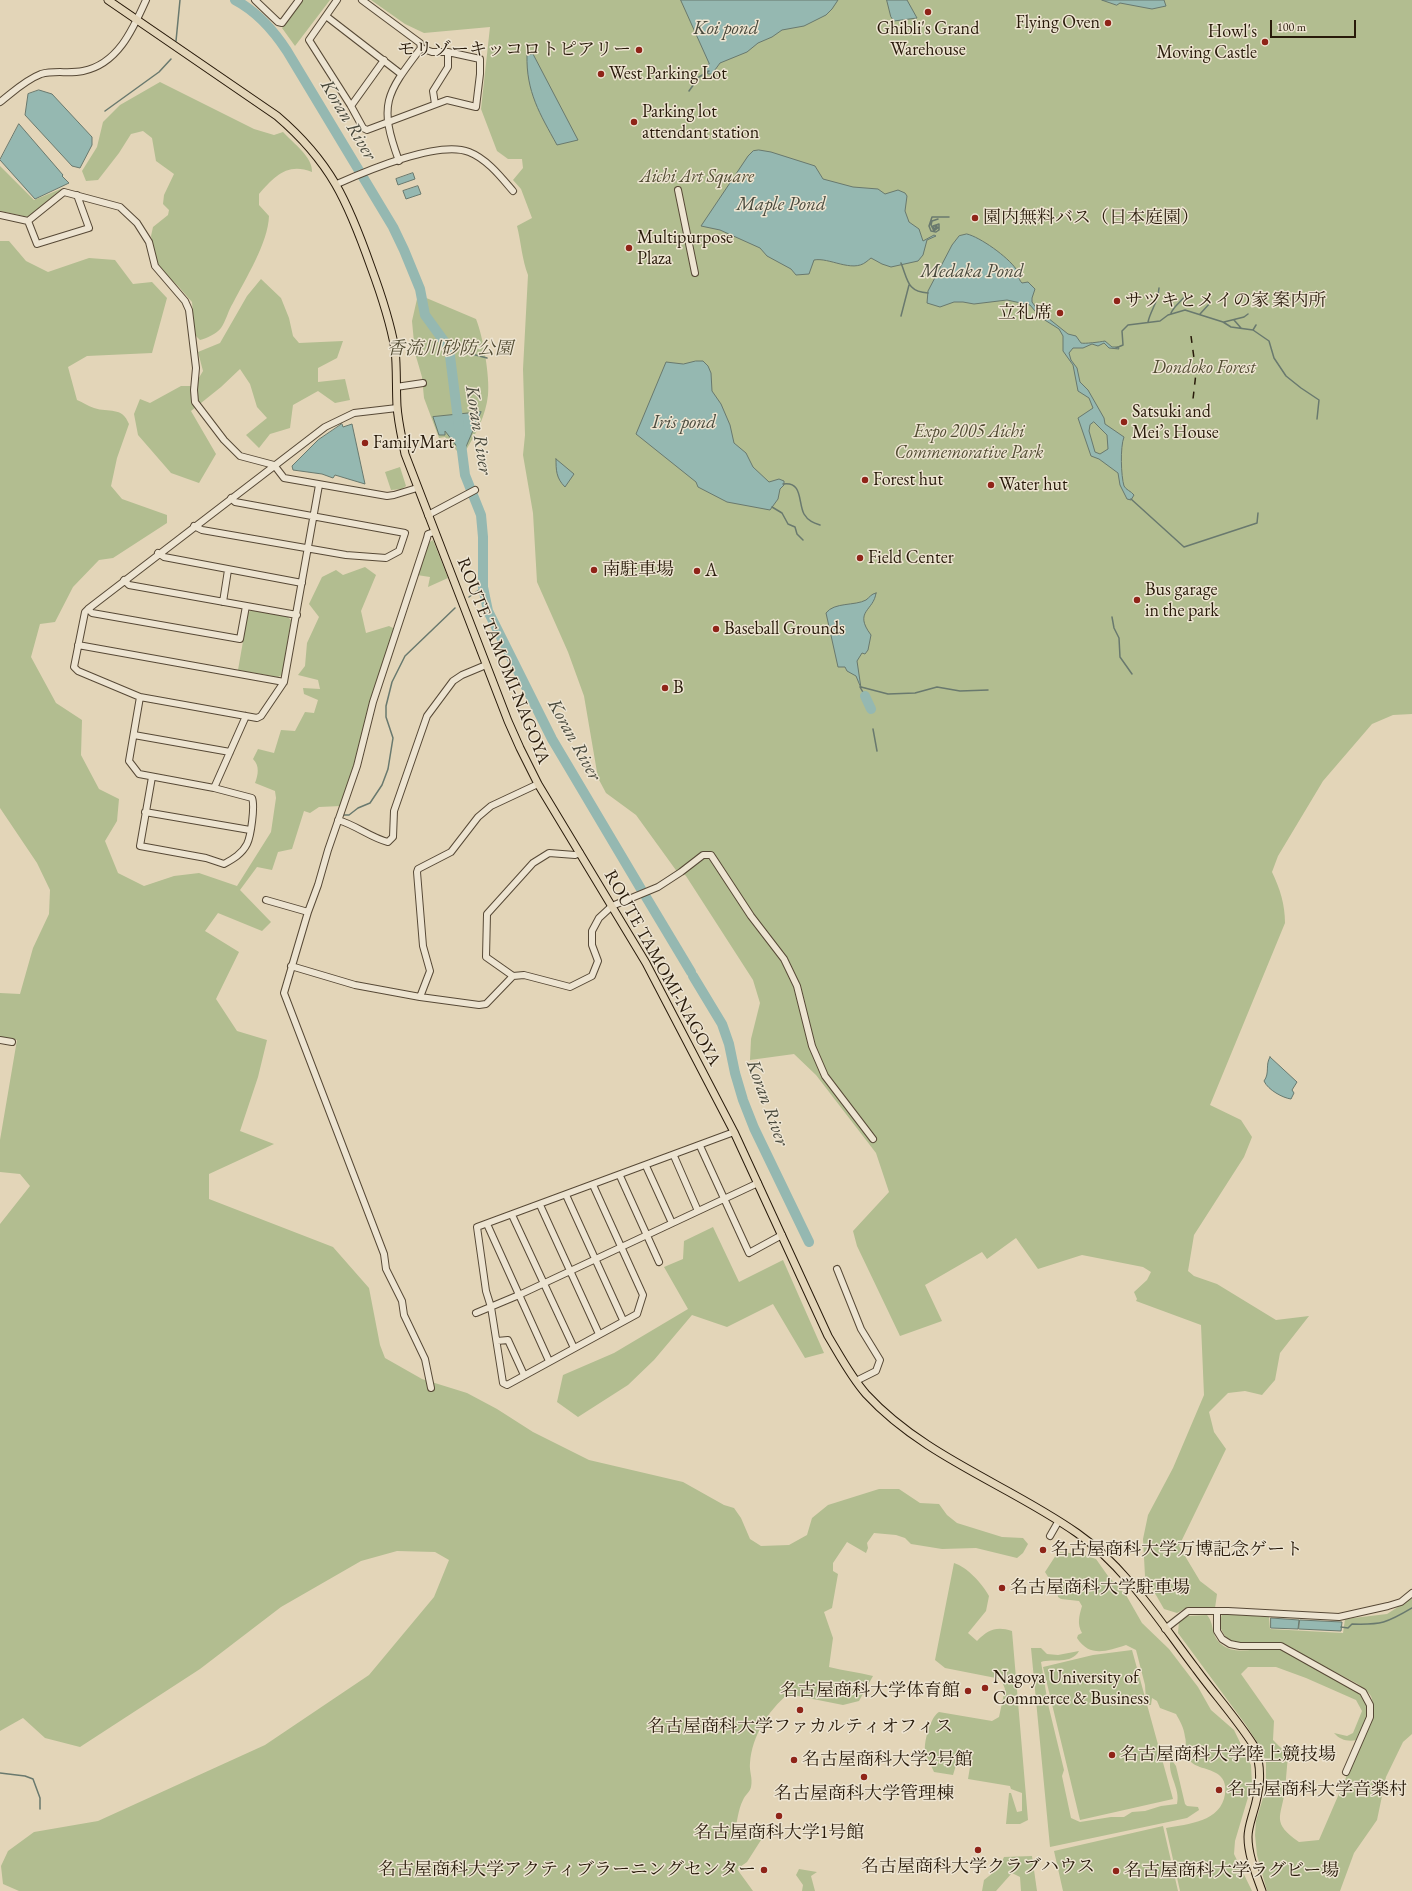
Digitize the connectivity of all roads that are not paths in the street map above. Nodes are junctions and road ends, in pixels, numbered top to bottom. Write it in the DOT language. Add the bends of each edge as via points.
graph roads {
  1 [pos="108,0"];
  2 [pos="146,0"];
  3 [pos="255,0"];
  4 [pos="299,0"];
  5 [pos="337,0"];
  6 [pos="362,0"];
  7 [pos="326,16"];
  8 [pos="137,20"];
  9 [pos="421,48"];
  10 [pos="448,52"];
  11 [pos="384,60"];
  12 [pos="401,74"];
  13 [pos="0,102"];
  14 [pos="435,104"];
  15 [pos="351,106"];
  16 [pos="387,122"];
  17 [pos="399,161"];
  18 [pos="337,184"];
  19 [pos="513,190"];
  20 [pos="678,190"];
  21 [pos="77,196"];
  22 [pos="0,215"];
  23 [pos="28,221"];
  24 [pos="695,274"];
  25 [pos="423,383"];
  26 [pos="396,387"];
  27 [pos="397,408"];
  28 [pos="274,465"];
  29 [pos="319,485"];
  30 [pos="417,488"];
  31 [pos="475,490"];
  32 [pos="231,498"];
  33 [pos="428,515"];
  34 [pos="314,516"];
  35 [pos="194,526"];
  36 [pos="434,532"];
  37 [pos="309,549"];
  38 [pos="158,553"];
  39 [pos="228,570"];
  40 [pos="124,580"];
  41 [pos="302,583"];
  42 [pos="222,602"];
  43 [pos="246,606"];
  44 [pos="88,609"];
  45 [pos="297,615"];
  46 [pos="78,645"];
  47 [pos="486,665"];
  48 [pos="284,682"];
  49 [pos="140,697"];
  50 [pos="246,716"];
  51 [pos="134,735"];
  52 [pos="230,752"];
  53 [pos="152,777"];
  54 [pos="538,784"];
  55 [pos="214,788"];
  56 [pos="145,812"];
  57 [pos="338,820"];
  58 [pos="250,830"];
  59 [pos="580,853"];
  60 [pos="266,900"];
  61 [pos="612,906"];
  62 [pos="308,912"];
  63 [pos="291,966"];
  64 [pos="512,976"];
  65 [pos="420,997"];
  66 [pos="0,1040"];
  67 [pos="12,1042"];
  68 [pos="734,1132"];
  69 [pos="873,1139"];
  70 [pos="700,1146"];
  71 [pos="674,1156"];
  72 [pos="646,1166"];
  73 [pos="620,1176"];
  74 [pos="758,1183"];
  75 [pos="593,1185"];
  76 [pos="566,1195"];
  77 [pos="724,1200"];
  78 [pos="540,1205"];
  79 [pos="698,1211"];
  80 [pos="512,1215"];
  81 [pos="487,1224"];
  82 [pos="672,1224"];
  83 [pos="647,1235"];
  84 [pos="782,1236"];
  85 [pos="621,1247"];
  86 [pos="595,1259"];
  87 [pos="659,1262"];
  88 [pos="837,1268"];
  89 [pos="570,1270"];
  90 [pos="544,1282"];
  91 [pos="519,1295"];
  92 [pos="491,1307"];
  93 [pos="476,1313"];
  94 [pos="623,1320"];
  95 [pos="599,1334"];
  96 [pos="497,1341"];
  97 [pos="574,1348"];
  98 [pos="549,1361"];
  99 [pos="524,1375"];
  100 [pos="856,1381"];
  101 [pos="431,1388"];
  102 [pos="1058,1522"];
  103 [pos="1050,1536"];
  104 [pos="1412,1594"];
  105 [pos="1217,1612"];
  106 [pos="1165,1628"];
  107 [pos="1346,1772"];
  108 [pos="1262,1891"];
  1 -- 8 [label="main road, ROUTE TAMOMI-NAGOYA"];
  2 -- 8 [label="street"];
  3 -- 4 [label="street" via="282,23"];
  5 -- 7 [label="street"];
  6 -- 9 [label="street" via="420,43"];
  7 -- 11 [label="street"];
  7 -- 15 [label="street" via="309,40"];
  8 -- 13 [label="street" via="119,49 104,64 82,71 41,74"];
  8 -- 18 [label="main road, ROUTE TAMOMI-NAGOYA" via="277,116 313,151"];
  9 -- 10 [label="street" via="432,52"];
  9 -- 12 [label="street"];
  10 -- 14 [label="street" via="448,67 433,91"];
  10 -- 14 [label="street" via="480,59 476,107 452,100"];
  11 -- 12 [label="street"];
  11 -- 15 [label="street"];
  12 -- 16 [label="street" via="391,89"];
  14 -- 16 [label="street"];
  15 -- 16 [label="street" via="363,128 367,130"];
  16 -- 17 [label="street"];
  17 -- 18 [label="street"];
  17 -- 19 [label="street" via="448,148 470,152 489,166"];
  18 -- 26 [label="main road, ROUTE TAMOMI-NAGOYA" via="353,218 382,296 395,349"];
  20 -- 24 [label="street"];
  21 -- 23 [label="street" via="64,192"];
  21 -- 23 [label="street" via="89,228 37,244"];
  21 -- 28 [label="street" via="120,207 137,222 149,242 155,266 185,301 189,310 196,368 195,402 224,440 240,456"];
  22 -- 23 [label="street"];
  25 -- 26 [label="street"];
  26 -- 27 [label="main road, ROUTE TAMOMI-NAGOYA"];
  27 -- 28 [label="street" via="367,411 344,417 325,427"];
  27 -- 30 [label="main road, ROUTE TAMOMI-NAGOYA" via="405,454"];
  28 -- 29 [label="street" via="284,478"];
  28 -- 32 [label="street"];
  29 -- 30 [label="street" via="387,496"];
  29 -- 34 [label="street"];
  30 -- 33 [label="main road, ROUTE TAMOMI-NAGOYA"];
  31 -- 33 [label="street"];
  32 -- 34 [label="street" via="235,502"];
  32 -- 35 [label="street"];
  33 -- 36 [label="main road, ROUTE TAMOMI-NAGOYA"];
  34 -- 37 [label="street"];
  34 -- 37 [label="street" via="405,533 399,551 386,558 346,556"];
  35 -- 37 [label="street" via="202,530"];
  35 -- 38 [label="street"];
  36 -- 47 [label="main road, ROUTE TAMOMI-NAGOYA"];
  36 -- 57 [label="street" via="428,534 373,702 357,766"];
  37 -- 41 [label="street"];
  38 -- 39 [label="street" via="164,557"];
  38 -- 40 [label="street"];
  39 -- 41 [label="street"];
  39 -- 42 [label="street"];
  40 -- 42 [label="street" via="128,585"];
  40 -- 44 [label="street"];
  41 -- 45 [label="street"];
  42 -- 43 [label="street"];
  43 -- 44 [label="street" via="240,640 92,612"];
  43 -- 45 [label="street"];
  44 -- 46 [label="street" via="85,612"];
  45 -- 48 [label="street"];
  46 -- 48 [label="street"];
  46 -- 49 [label="street" via="74,667 78,671"];
  47 -- 54 [label="main road, ROUTE TAMOMI-NAGOYA" via="508,721"];
  47 -- 57 [label="street" via="462,674 453,681 427,716 394,811 394,837 388,842"];
  48 -- 50 [label="street" via="261,716"];
  49 -- 50 [label="street"];
  49 -- 51 [label="street"];
  50 -- 52 [label="street"];
  51 -- 52 [label="street"];
  51 -- 53 [label="street" via="129,761 139,774"];
  52 -- 55 [label="street"];
  53 -- 55 [label="street"];
  53 -- 56 [label="street"];
  54 -- 59 [label="main road, ROUTE TAMOMI-NAGOYA"];
  54 -- 65 [label="street" via="491,806 478,817 451,852 418,869 422,932 430,971"];
  55 -- 58 [label="street" via="252,798 254,805"];
  56 -- 58 [label="street"];
  56 -- 58 [label="street" via="140,846 206,858 224,864 236,858 248,843"];
  57 -- 62 [label="street"];
  59 -- 61 [label="main road, ROUTE TAMOMI-NAGOYA"];
  59 -- 64 [label="street" via="549,853 533,863 487,914 486,957"];
  60 -- 62 [label="street"];
  61 -- 64 [label="street" via="599,918 592,931 592,945 598,961 592,976 570,987 524,975"];
  61 -- 68 [label="main road, ROUTE TAMOMI-NAGOYA" via="646,963"];
  61 -- 69 [label="street" via="658,887 702,855 711,855 751,916 784,959 797,986 812,1046 822,1071"];
  62 -- 63 [label="street"];
  63 -- 65 [label="street" via="355,985"];
  63 -- 101 [label="street" via="284,993 384,1254 386,1269 398,1290 404,1315 425,1359"];
  64 -- 65 [label="street" via="486,1004"];
  66 -- 67 [label="street"];
  68 -- 70 [label="street"];
  68 -- 74 [label="main road, ROUTE TAMOMI-NAGOYA"];
  70 -- 71 [label="street"];
  70 -- 77 [label="street"];
  71 -- 72 [label="street"];
  71 -- 79 [label="street"];
  72 -- 73 [label="street"];
  72 -- 82 [label="street"];
  73 -- 75 [label="street"];
  73 -- 83 [label="street"];
  74 -- 77 [label="street"];
  74 -- 84 [label="main road, ROUTE TAMOMI-NAGOYA"];
  75 -- 76 [label="street"];
  75 -- 85 [label="street"];
  76 -- 78 [label="street"];
  76 -- 86 [label="street"];
  77 -- 79 [label="street"];
  77 -- 84 [label="street" via="749,1253"];
  78 -- 80 [label="street"];
  78 -- 89 [label="street"];
  79 -- 82 [label="street"];
  80 -- 81 [label="street"];
  80 -- 90 [label="street"];
  81 -- 91 [label="street"];
  81 -- 92 [label="street" via="477,1228 486,1291"];
  82 -- 83 [label="street"];
  83 -- 85 [label="street"];
  83 -- 87 [label="street"];
  84 -- 100 [label="main road, ROUTE TAMOMI-NAGOYA" via="828,1336"];
  85 -- 86 [label="street"];
  85 -- 94 [label="street" via="643,1295 637,1314"];
  86 -- 89 [label="street"];
  86 -- 94 [label="street"];
  88 -- 100 [label="street" via="860,1329 880,1360 876,1371"];
  89 -- 90 [label="street"];
  89 -- 95 [label="street"];
  90 -- 91 [label="street"];
  90 -- 97 [label="street"];
  91 -- 92 [label="street"];
  91 -- 98 [label="street"];
  92 -- 93 [label="street"];
  92 -- 96 [label="street"];
  94 -- 95 [label="street"];
  95 -- 97 [label="street"];
  96 -- 99 [label="street" via="508,1340"];
  96 -- 99 [label="street" via="503,1383 507,1385"];
  97 -- 98 [label="street"];
  98 -- 99 [label="street"];
  100 -- 102 [label="main road, ROUTE TAMOMI-NAGOYA" via="881,1409 915,1436"];
  102 -- 103 [label="street"];
  102 -- 106 [label="main road, ROUTE TAMOMI-NAGOYA" via="1096,1547 1115,1566"];
  104 -- 105 [label="street" via="1401,1602 1339,1617"];
  105 -- 106 [label="street" via="1188,1611"];
  105 -- 107 [label="street" via="1217,1632 1230,1644 1281,1646 1363,1692 1370,1705 1370,1717"];
  106 -- 108 [label="main road, ROUTE TAMOMI-NAGOYA" via="1248,1737 1258,1757 1261,1772 1248,1837"];
}
